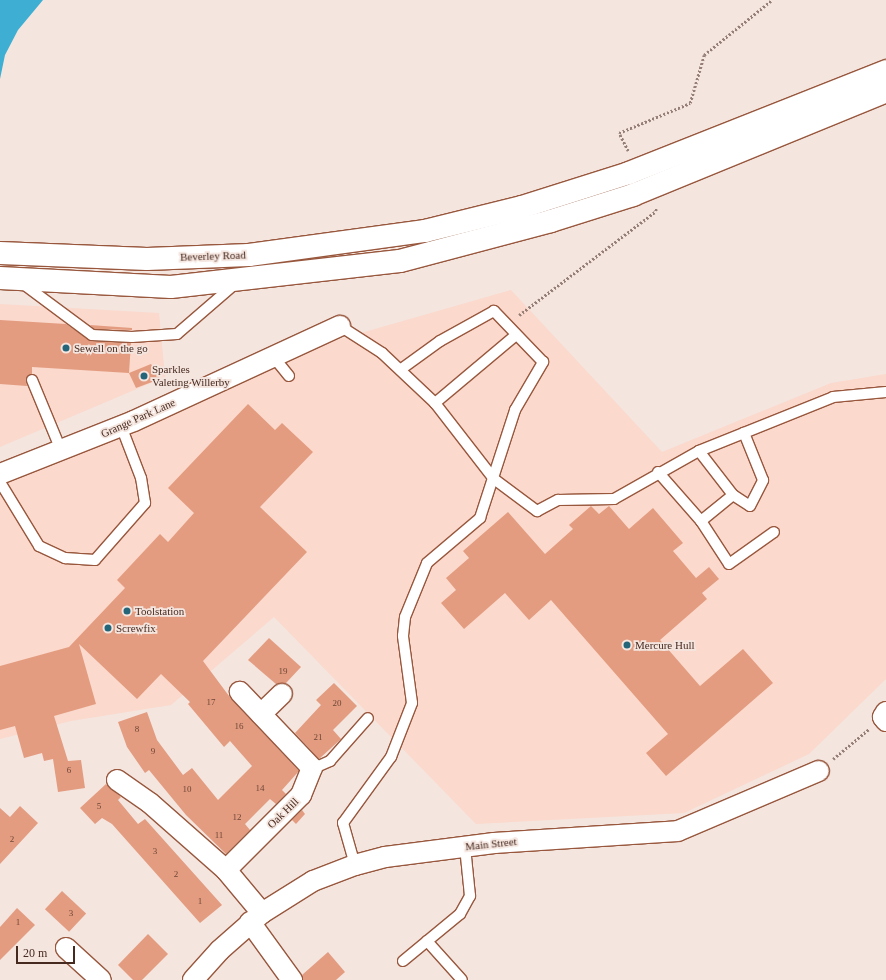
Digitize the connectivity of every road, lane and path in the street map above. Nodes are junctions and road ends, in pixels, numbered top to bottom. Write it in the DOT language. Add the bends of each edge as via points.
graph roads {
  1 [pos="772,0"];
  2 [pos="886,71"];
  3 [pos="886,91"];
  4 [pos="636,170"];
  5 [pos="656,211"];
  6 [pos="0,253"];
  7 [pos="8,278"];
  8 [pos="240,279"];
  9 [pos="507,324"];
  10 [pos="340,326"];
  11 [pos="516,335"];
  12 [pos="272,355"];
  13 [pos="400,370"];
  14 [pos="289,376"];
  15 [pos="32,380"];
  16 [pos="886,392"];
  17 [pos="435,403"];
  18 [pos="121,426"];
  19 [pos="744,433"];
  20 [pos="61,450"];
  21 [pos="699,451"];
  22 [pos="658,472"];
  23 [pos="0,474"];
  24 [pos="494,478"];
  25 [pos="0,482"];
  26 [pos="733,495"];
  27 [pos="701,521"];
  28 [pos="774,532"];
  29 [pos="240,692"];
  30 [pos="282,694"];
  31 [pos="261,714"];
  32 [pos="885,717"];
  33 [pos="368,718"];
  34 [pos="312,769"];
  35 [pos="819,771"];
  36 [pos="117,780"];
  37 [pos="465,847"];
  38 [pos="355,865"];
  39 [pos="226,870"];
  40 [pos="256,918"];
  41 [pos="427,941"];
  42 [pos="66,948"];
  43 [pos="403,961"];
  44 [pos="101,980"];
  45 [pos="193,980"];
  46 [pos="292,980"];
  47 [pos="462,980"];
  1 -- 4 [label="path" via="704,55 690,103 619,133"];
  2 -- 4 [label="highway, Beverley Road"];
  3 -- 8 [label="highway" via="633,195 551,222 400,261"];
  4 -- 6 [label="highway, Beverley Road" via="522,207 425,230 250,255 147,259"];
  5 -- 9 [label="path"];
  7 -- 8 [label="highway" via="171,287"];
  7 -- 8 [label="lane" via="92,335 132,337 177,334"];
  9 -- 11 [label="lane"];
  9 -- 13 [label="lane" via="494,311 440,341"];
  10 -- 12 [label="street, Grange Park Lane"];
  10 -- 13 [label="lane"];
  11 -- 17 [label="lane"];
  11 -- 24 [label="lane" via="543,362 515,410"];
  12 -- 14 [label="lane"];
  12 -- 18 [label="street, Grange Park Lane"];
  13 -- 17 [label="lane"];
  15 -- 20 [label="lane"];
  16 -- 19 [label="lane" via="834,397"];
  17 -- 24 [label="lane"];
  18 -- 20 [label="street, Grange Park Lane"];
  18 -- 25 [label="lane" via="141,478 145,503 95,560 65,558 39,546"];
  19 -- 21 [label="lane"];
  19 -- 26 [label="lane" via="763,480 750,506"];
  20 -- 23 [label="street, Grange Park Lane"];
  21 -- 22 [label="lane"];
  21 -- 26 [label="lane"];
  22 -- 24 [label="lane" via="614,498 558,500 537,512"];
  22 -- 27 [label="lane"];
  24 -- 38 [label="lane" via="480,518 427,563 405,617 403,636 412,703 391,757 343,823"];
  26 -- 27 [label="lane"];
  27 -- 28 [label="lane" via="729,564"];
  29 -- 31 [label="street"];
  30 -- 31 [label="street"];
  31 -- 34 [label="street"];
  32 -- 35 [label="path"];
  33 -- 34 [label="lane" via="330,760"];
  34 -- 39 [label="street, Oak Hill" via="301,795"];
  35 -- 37 [label="street, Main Street" via="678,831"];
  36 -- 39 [label="street" via="150,803 197,848"];
  37 -- 38 [label="street, Main Street" via="385,857"];
  37 -- 41 [label="lane" via="470,896 460,914"];
  38 -- 40 [label="street, Main Street" via="314,880"];
  39 -- 40 [label="street"];
  40 -- 45 [label="street, Main Street"];
  40 -- 46 [label="street"];
  41 -- 43 [label="lane"];
  41 -- 47 [label="lane"];
  42 -- 44 [label="street"];
}
